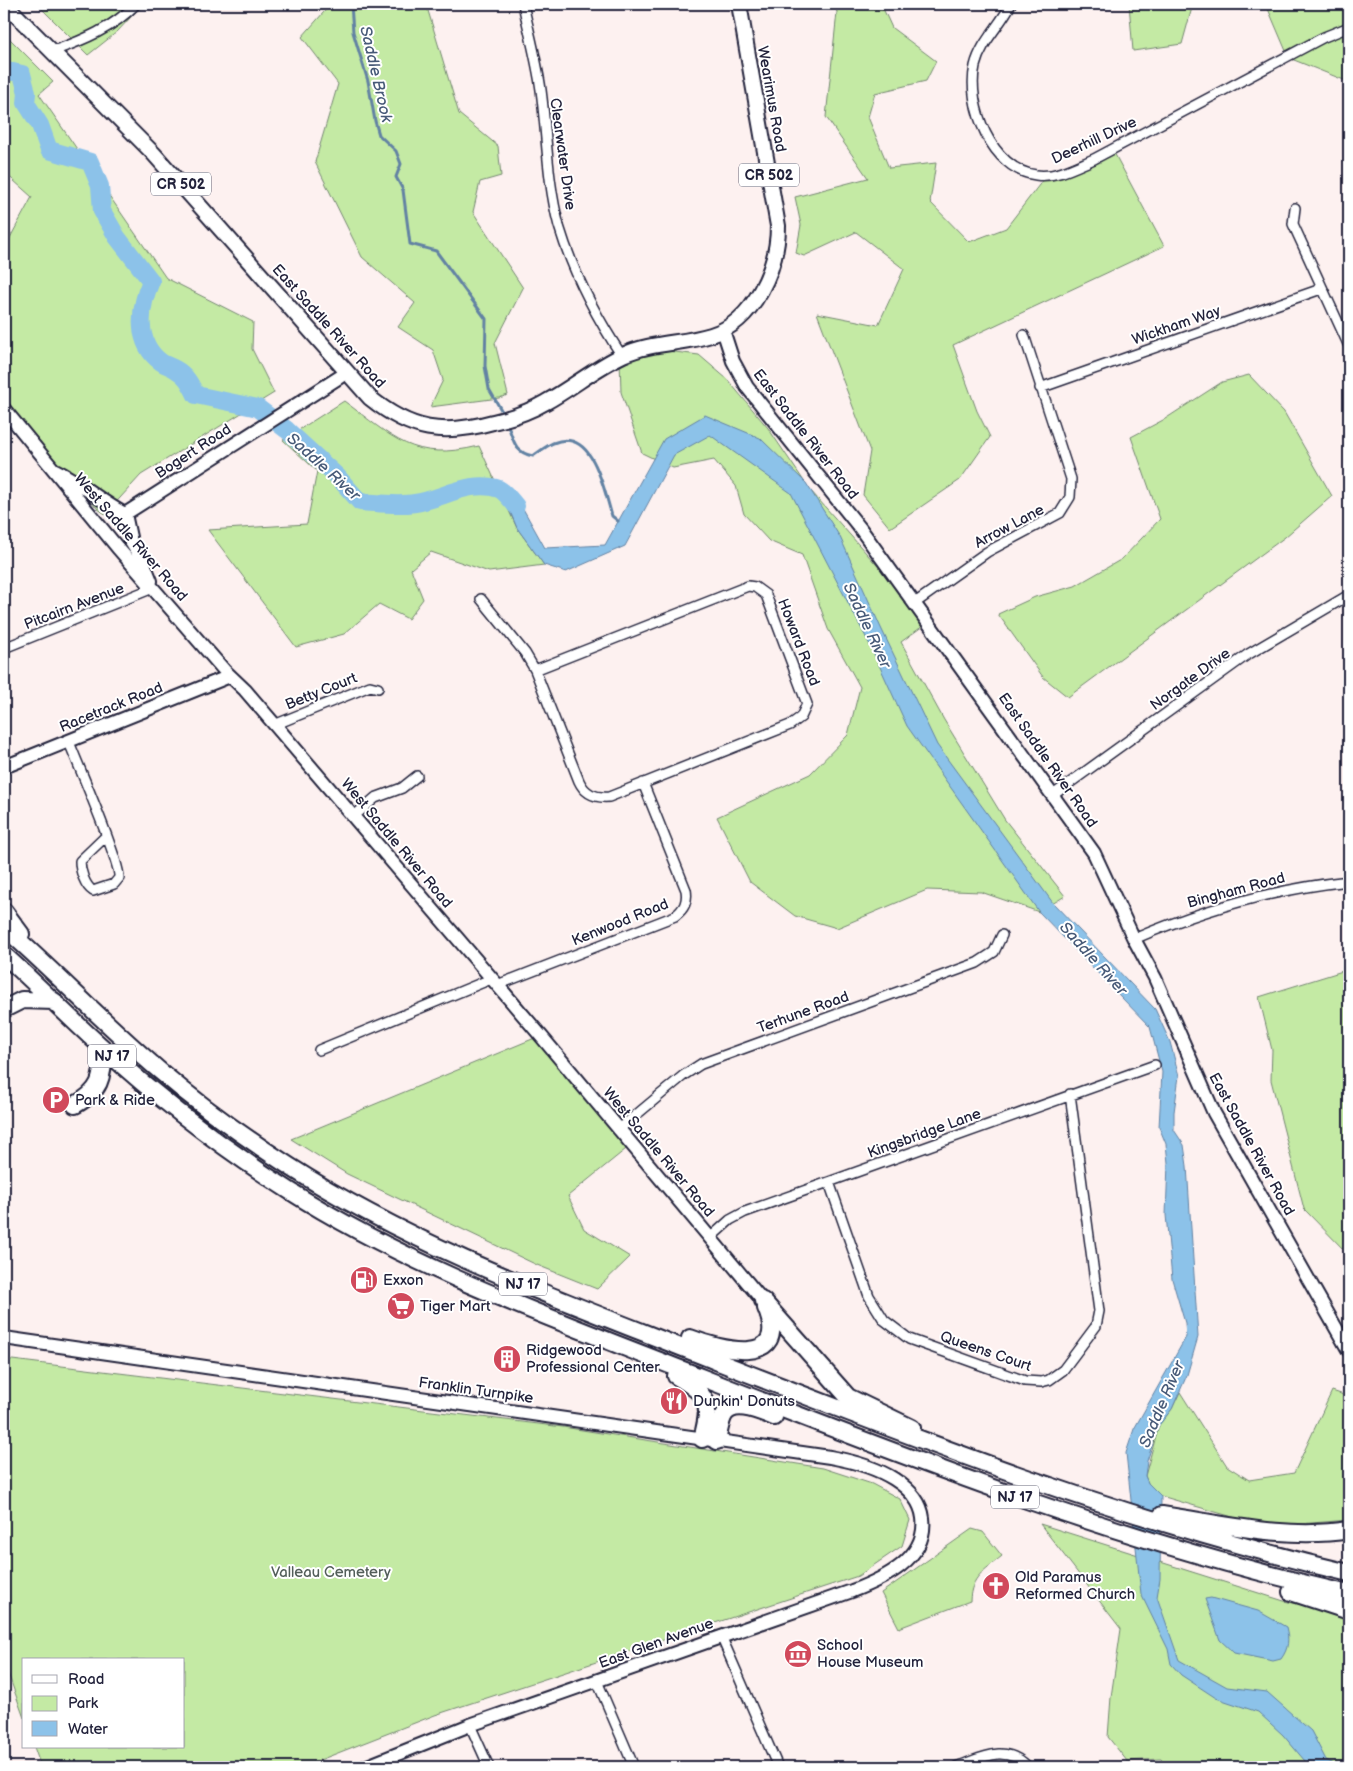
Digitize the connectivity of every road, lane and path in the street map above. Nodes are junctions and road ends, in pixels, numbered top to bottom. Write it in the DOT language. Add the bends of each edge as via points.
graph roads {
  1 [pos="5,4"];
  2 [pos="136,4"];
  3 [pos="523,4"];
  4 [pos="739,4"];
  5 [pos="1011,4"];
  6 [pos="1349,27"];
  7 [pos="53,51"];
  8 [pos="1295,208"];
  9 [pos="1321,289"];
  10 [pos="723,330"];
  11 [pos="1024,335"];
  12 [pos="1349,346"];
  13 [pos="622,356"];
  14 [pos="346,373"];
  15 [pos="1040,388"];
  16 [pos="4,409"];
  17 [pos="51,468"];
  18 [pos="125,514"];
  19 [pos="153,588"];
  20 [pos="1349,595"];
  21 [pos="481,599"];
  22 [pos="916,603"];
  23 [pos="4,648"];
  24 [pos="535,670"];
  25 [pos="230,676"];
  26 [pos="378,688"];
  27 [pos="274,725"];
  28 [pos="69,742"];
  29 [pos="4,766"];
  30 [pos="417,776"];
  31 [pos="643,783"];
  32 [pos="1053,795"];
  33 [pos="353,817"];
  34 [pos="106,836"];
  35 [pos="1349,881"];
  36 [pos="4,911"];
  37 [pos="4,927"];
  38 [pos="1002,936"];
  39 [pos="1134,939"];
  40 [pos="4,955"];
  41 [pos="4,962"];
  42 [pos="42,962"];
  43 [pos="28,978"];
  44 [pos="494,982"];
  45 [pos="54,1002"];
  46 [pos="4,1009"];
  47 [pos="104,1049"];
  48 [pos="319,1050"];
  49 [pos="1155,1065"];
  50 [pos="1070,1094"];
  51 [pos="75,1106"];
  52 [pos="618,1130"];
  53 [pos="829,1182"];
  54 [pos="710,1238"];
  55 [pos="763,1301"];
  56 [pos="623,1324"];
  57 [pos="4,1338"];
  58 [pos="1346,1346"];
  59 [pos="638,1352"];
  60 [pos="1349,1356"];
  61 [pos="710,1440"];
  62 [pos="867,1442"];
  63 [pos="953,1452"];
  64 [pos="922,1514"];
  65 [pos="1183,1524"];
  66 [pos="1349,1526"];
  67 [pos="1349,1530"];
  68 [pos="1328,1534"];
  69 [pos="1184,1552"];
  70 [pos="1349,1573"];
  71 [pos="1349,1594"];
  72 [pos="1349,1611"];
  73 [pos="721,1636"];
  74 [pos="597,1682"];
  75 [pos="470,1725"];
  76 [pos="367,1767"];
  77 [pos="489,1767"];
  78 [pos="634,1767"];
  79 [pos="778,1767"];
  80 [pos="956,1767"];
  81 [pos="1028,1767"];
  1 -- 7 [label="main road, East Saddle River Road / CR 502"];
  2 -- 7 [label="street" via="104,29"];
  3 -- 13 [label="street, Clearwater Drive" via="540,88 550,181 559,224 596,317"];
  4 -- 10 [label="main road, Wearimus Road / CR 502" via="778,238 770,270 754,301 744,314"];
  5 -- 6 [label="street, Deerhill Drive" via="980,53 975,66 973,92 980,118 998,153 1014,168 1034,175 1057,174 1094,159 1324,37"];
  7 -- 14 [label="main road, East Saddle River Road / CR 502" via="153,153"];
  8 -- 9 [label="street" via="1293,224"];
  9 -- 12 [label="street"];
  9 -- 15 [label="street, Wickham Way"];
  10 -- 13 [label="main road, East Saddle River Road / CR 502" via="710,336 649,346"];
  10 -- 22 [label="street, East Saddle River Road" via="746,387"];
  11 -- 15 [label="street, Arrow Lane"];
  13 -- 14 [label="main road, East Saddle River Road / CR 502" via="547,402 513,417 454,430 416,426 397,417 379,406"];
  14 -- 18 [label="street, Bogert Road"];
  15 -- 22 [label="street, Arrow Lane" via="1071,479 1070,497 1065,506 1052,519 988,552"];
  16 -- 17 [label="street, West Saddle River Road"];
  17 -- 18 [label="street" via="69,476 101,501"];
  17 -- 19 [label="street, West Saddle River Road"];
  18 -- 19 [label="street" via="131,542 143,561"];
  19 -- 23 [label="street, Pitcairn Avenue"];
  19 -- 25 [label="street, West Saddle River Road"];
  20 -- 32 [label="street, Norgate Drive" via="1247,656"];
  21 -- 24 [label="street"];
  22 -- 32 [label="street, East Saddle River Road"];
  24 -- 31 [label="street, Howard Road" via="579,781 587,792 593,796 609,797"];
  24 -- 31 [label="street, Howard Road" via="742,587 755,587 766,595 806,700 804,714 790,725"];
  25 -- 27 [label="street, West Saddle River Road"];
  25 -- 28 [label="street, Racetrack Road"];
  26 -- 27 [label="street, Betty Court" via="370,686"];
  27 -- 33 [label="street, West Saddle River Road"];
  28 -- 29 [label="street, Racetrack Road"];
  28 -- 34 [label="street"];
  30 -- 33 [label="street" via="402,788 375,798"];
  31 -- 44 [label="street, Kenwood Road" via="686,890 686,904 681,912"];
  32 -- 39 [label="street, East Saddle River Road" via="1094,853"];
  33 -- 44 [label="street, West Saddle River Road"];
  34 -- 34 [label="street" via="80,861 80,869 93,891 114,884 119,878"];
  35 -- 39 [label="street, Bingham Road" via="1244,899"];
  36 -- 42 [label="highway"];
  37 -- 42 [label="highway, NJ 17"];
  38 -- 52 [label="street, Terhune Road" via="994,952 977,963 701,1064"];
  39 -- 58 [label="street, East Saddle River Road" via="1155,978 1214,1114"];
  40 -- 43 [label="highway, NJ 17"];
  41 -- 43 [label="highway"];
  42 -- 56 [label="highway, NJ 17" via="172,1081 229,1125 302,1174 442,1250"];
  43 -- 45 [label="highway, NJ 17"];
  44 -- 48 [label="street"];
  44 -- 52 [label="street, West Saddle River Road"];
  45 -- 46 [label="highway" via="22,1000"];
  45 -- 47 [label="highway, NJ 17"];
  47 -- 51 [label="highway" via="98,1086"];
  47 -- 59 [label="highway, NJ 17" via="228,1150 332,1216 450,1276"];
  49 -- 50 [label="street, Kingsbridge Lane"];
  50 -- 53 [label="street, Kingsbridge Lane"];
  50 -- 53 [label="street, Queens Court" via="1098,1316 1096,1326 1064,1370 1049,1380 1025,1381 909,1339 895,1330 884,1320 869,1296"];
  52 -- 54 [label="street, West Saddle River Road"];
  53 -- 54 [label="street, Kingsbridge Lane" via="736,1216"];
  54 -- 55 [label="street, West Saddle River Road"];
  55 -- 56 [label="highway" via="772,1332 763,1345 753,1349 722,1349"];
  55 -- 63 [label="highway" via="848,1397 899,1420"];
  56 -- 63 [label="highway, NJ 17"];
  57 -- 61 [label="street, Franklin Turnpike"];
  58 -- 60 [label="street, East Saddle River Road"];
  59 -- 61 [label="highway" via="702,1393 708,1409"];
  59 -- 62 [label="highway, NJ 17"];
  61 -- 62 [label="highway" via="724,1415 743,1408 805,1430"];
  61 -- 64 [label="street, Franklin Turnpike" via="823,1456 867,1466 902,1484 916,1500"];
  62 -- 69 [label="highway, NJ 17" via="984,1486"];
  63 -- 65 [label="highway, NJ 17" via="1111,1507"];
  64 -- 73 [label="street, East Glen Avenue" via="922,1532 916,1549 901,1566 885,1576 852,1591"];
  65 -- 68 [label="highway"];
  65 -- 70 [label="highway"];
  66 -- 68 [label="highway"];
  67 -- 68 [label="highway"];
  69 -- 71 [label="highway, NJ 17"];
  69 -- 72 [label="highway" via="1252,1581"];
  73 -- 74 [label="street, East Glen Avenue"];
  73 -- 79 [label="street"];
  74 -- 75 [label="street, East Glen Avenue"];
  74 -- 78 [label="street"];
  75 -- 76 [label="street, East Glen Avenue"];
  75 -- 77 [label="street"];
  80 -- 81 [label="street" via="1005,1753"];
}
